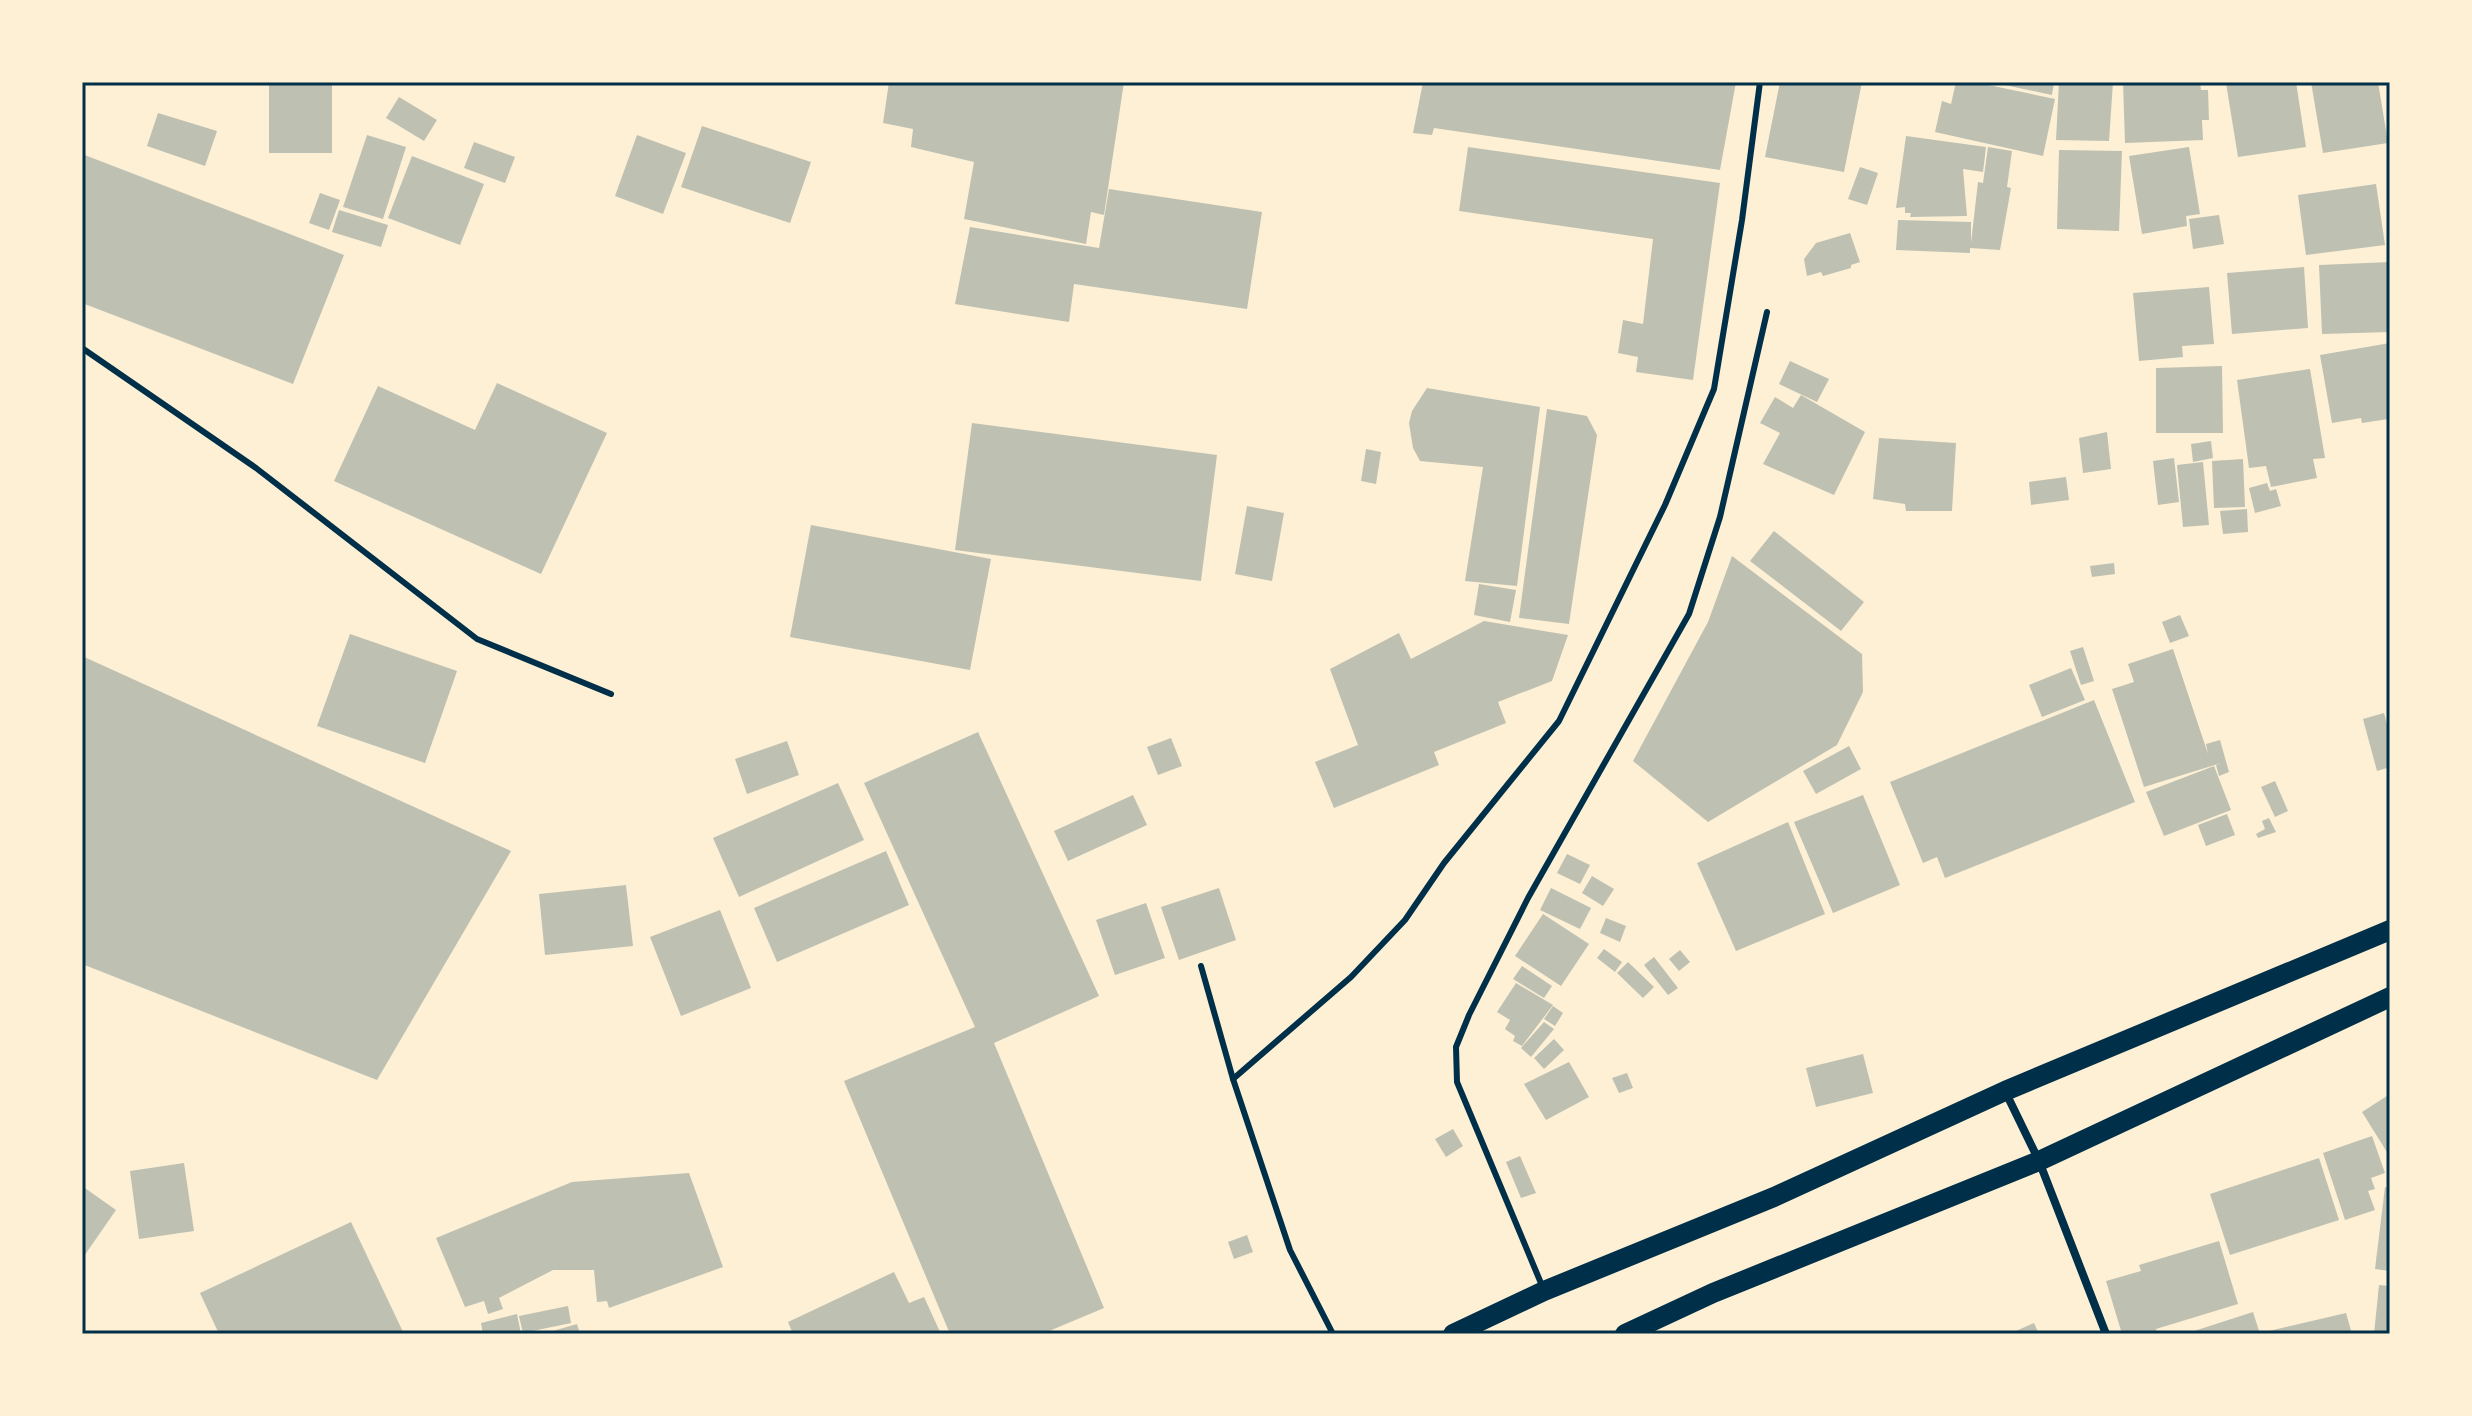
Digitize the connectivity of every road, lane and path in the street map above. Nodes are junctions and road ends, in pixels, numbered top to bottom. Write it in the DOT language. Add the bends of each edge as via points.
graph roads {
  1 [pos="1760,82"];
  2 [pos="1767,312"];
  3 [pos="82,348"];
  4 [pos="611,694"];
  5 [pos="2390,930"];
  6 [pos="1201,966"];
  7 [pos="2390,997"];
  8 [pos="1233,1079"];
  9 [pos="2005,1091"];
  10 [pos="2039,1161"];
  11 [pos="1544,1291"];
  12 [pos="1333,1334"];
  13 [pos="1453,1334"];
  14 [pos="1625,1334"];
  15 [pos="2106,1334"];
  1 -- 8 [label="lane" via="1714,389 1665,505 1559,721 1444,863 1405,920 1351,977"];
  2 -- 11 [label="lane" via="1720,517 1689,614 1528,898 1456,1047 1457,1082"];
  3 -- 4 [label="lane" via="269,477 477,639"];
  5 -- 9 [label="main road"];
  6 -- 8 [label="lane"];
  7 -- 10 [label="main road"];
  8 -- 12 [label="lane" via="1290,1250"];
  9 -- 10 [label="street"];
  9 -- 11 [label="main road" via="1774,1197"];
  10 -- 14 [label="main road"];
  10 -- 15 [label="street"];
  11 -- 13 [label="main road"];
}
